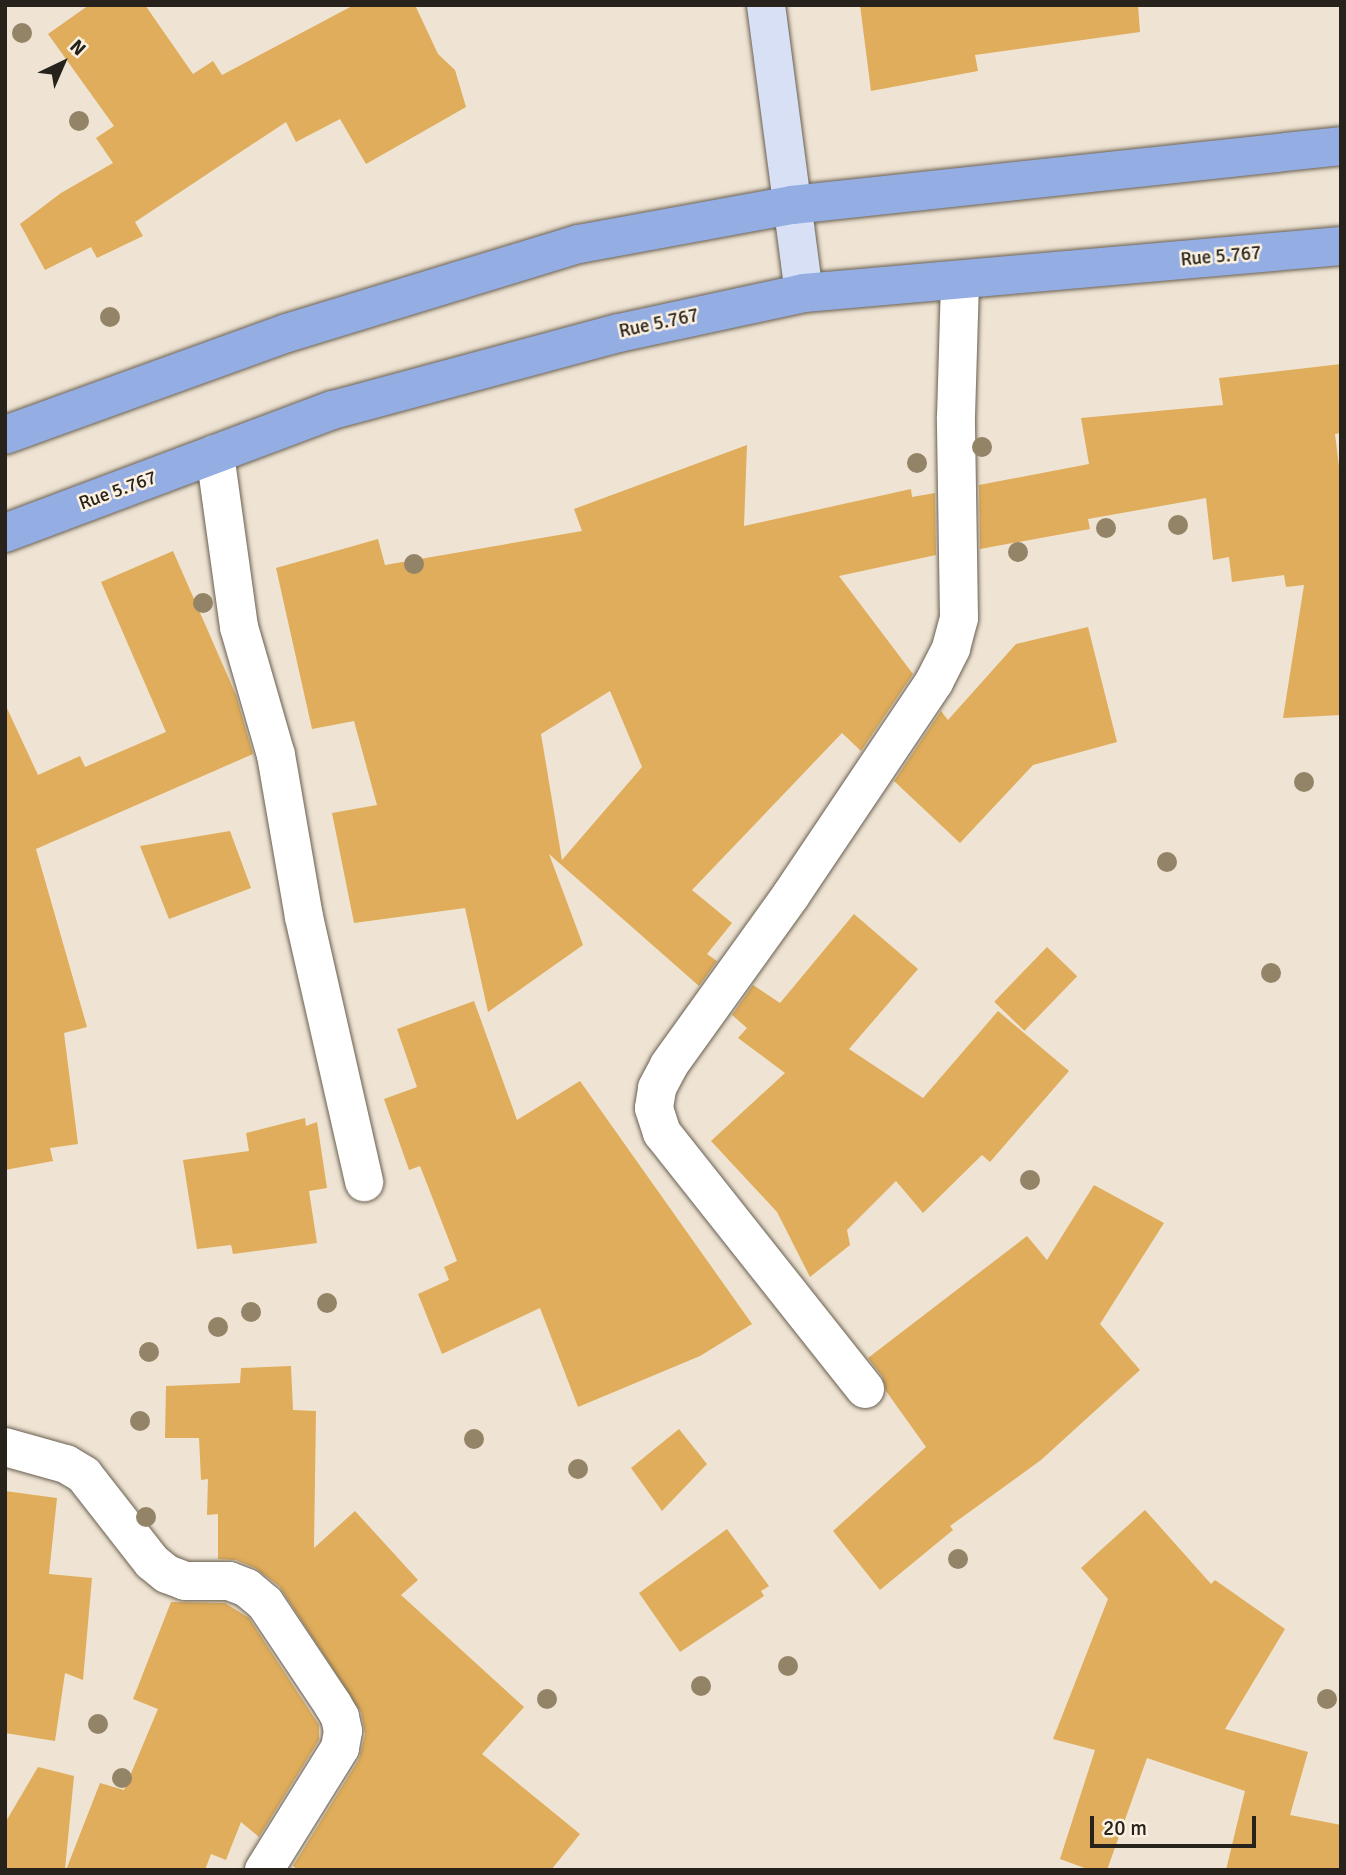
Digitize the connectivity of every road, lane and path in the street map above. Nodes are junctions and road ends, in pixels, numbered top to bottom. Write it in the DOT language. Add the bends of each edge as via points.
graph roads {
  1 [pos="766,5"];
  2 [pos="1341,146"];
  3 [pos="792,205"];
  4 [pos="1341,246"];
  5 [pos="960,282"];
  6 [pos="804,293"];
  7 [pos="5,435"];
  8 [pos="215,454"];
  9 [pos="5,533"];
  10 [pos="364,1182"];
  11 [pos="865,1389"];
  12 [pos="5,1447"];
  13 [pos="264,1870"];
  1 -- 3 [label="main road"];
  2 -- 3 [label="highway"];
  3 -- 6 [label="main road"];
  3 -- 7 [label="highway" via="579,244 287,333"];
  4 -- 5 [label="highway, Rue 5.767"];
  5 -- 6 [label="highway, Rue 5.767"];
  5 -- 11 [label="street" via="956,416 959,618 951,648 934,682 791,895 669,1065 657,1087 653,1108 662,1133"];
  6 -- 8 [label="highway, Rue 5.767" via="619,333 346,407"];
  8 -- 9 [label="highway, Rue 5.767"];
  8 -- 10 [label="street" via="239,627 276,755 304,917"];
  12 -- 13 [label="street" via="66,1464 84,1475 152,1562 167,1574 185,1581 229,1581 247,1588 265,1603 333,1705 340,1717 340,1748"];
}
